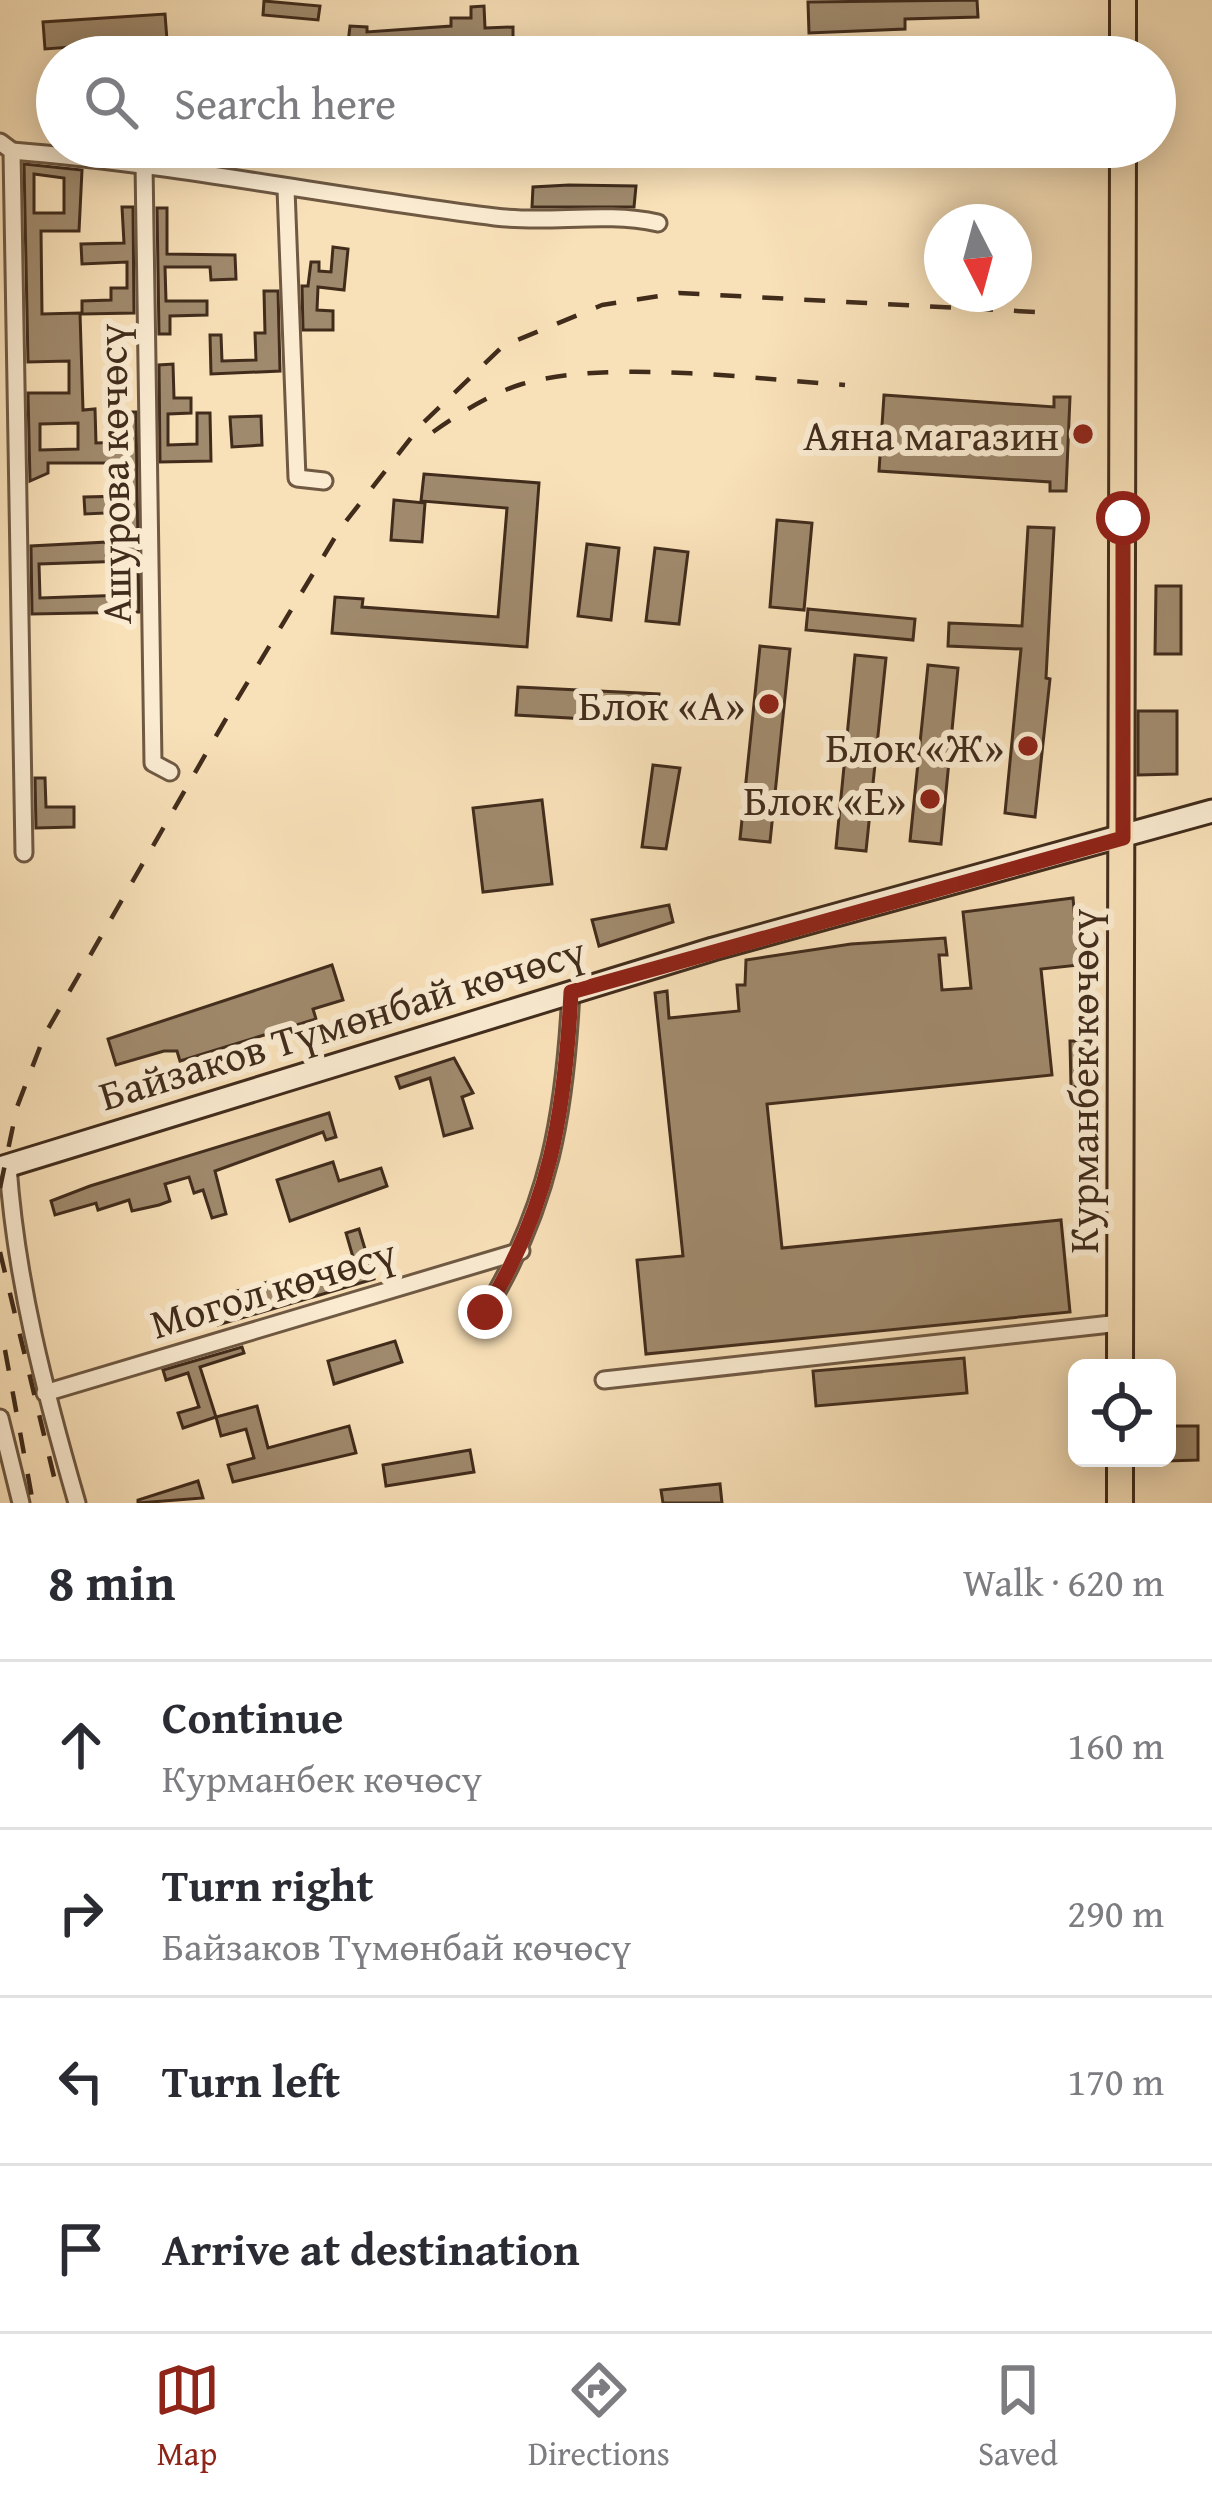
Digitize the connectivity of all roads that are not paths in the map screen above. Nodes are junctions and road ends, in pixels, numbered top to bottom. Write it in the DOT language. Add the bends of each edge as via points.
graph roads {
  1 [pos="1124,0"];
  2 [pos="1123,36"];
  3 [pos="6,146"];
  4 [pos="36,150"];
  5 [pos="144,168"];
  6 [pos="166,168"];
  7 [pos="1123,168"];
  8 [pos="286,190"];
  9 [pos="658,223"];
  10 [pos="324,481"];
  11 [pos="170,772"];
  12 [pos="1212,811"];
  13 [pos="1123,838"];
  14 [pos="24,853"];
  15 [pos="571,992"];
  16 [pos="4,1167"];
  17 [pos="521,1251"];
  18 [pos="485,1312"];
  19 [pos="1120,1323"];
  20 [pos="1120,1359"];
  21 [pos="604,1380"];
  22 [pos="45,1393"];
  23 [pos="0,1418"];
  24 [pos="1120,1467"];
  25 [pos="21,1503"];
  26 [pos="77,1503"];
  27 [pos="1120,1503"];
  1 -- 2 [label="main road"];
  3 -- 4 [label="street"];
  3 -- 14 [label="street"];
  5 -- 11 [label="street, Ашурова көчөсү" via="153,763"];
  6 -- 8 [label="street"];
  7 -- 13 [label="main road, Курманбек көчөсү"];
  8 -- 9 [label="street" via="534,222 619,214"];
  8 -- 10 [label="street" via="297,478"];
  12 -- 13 [label="main road, Байзаков Түмөнбай көчөсү"];
  13 -- 15 [label="main road, Байзаков Түмөнбай көчөсү"];
  13 -- 19 [label="main road, Курманбек көчөсү"];
  15 -- 16 [label="main road, Байзаков Түмөнбай көчөсү"];
  15 -- 17 [label="street" via="567,1076 548,1180"];
  16 -- 22 [label="street"];
  17 -- 18 [label="street"];
  17 -- 22 [label="street, Могол көчөсү"];
  19 -- 20 [label="main road, Курманбек көчөсү"];
  19 -- 21 [label="street"];
  22 -- 26 [label="street"];
  23 -- 25 [label="street"];
  24 -- 27 [label="main road"];
}
